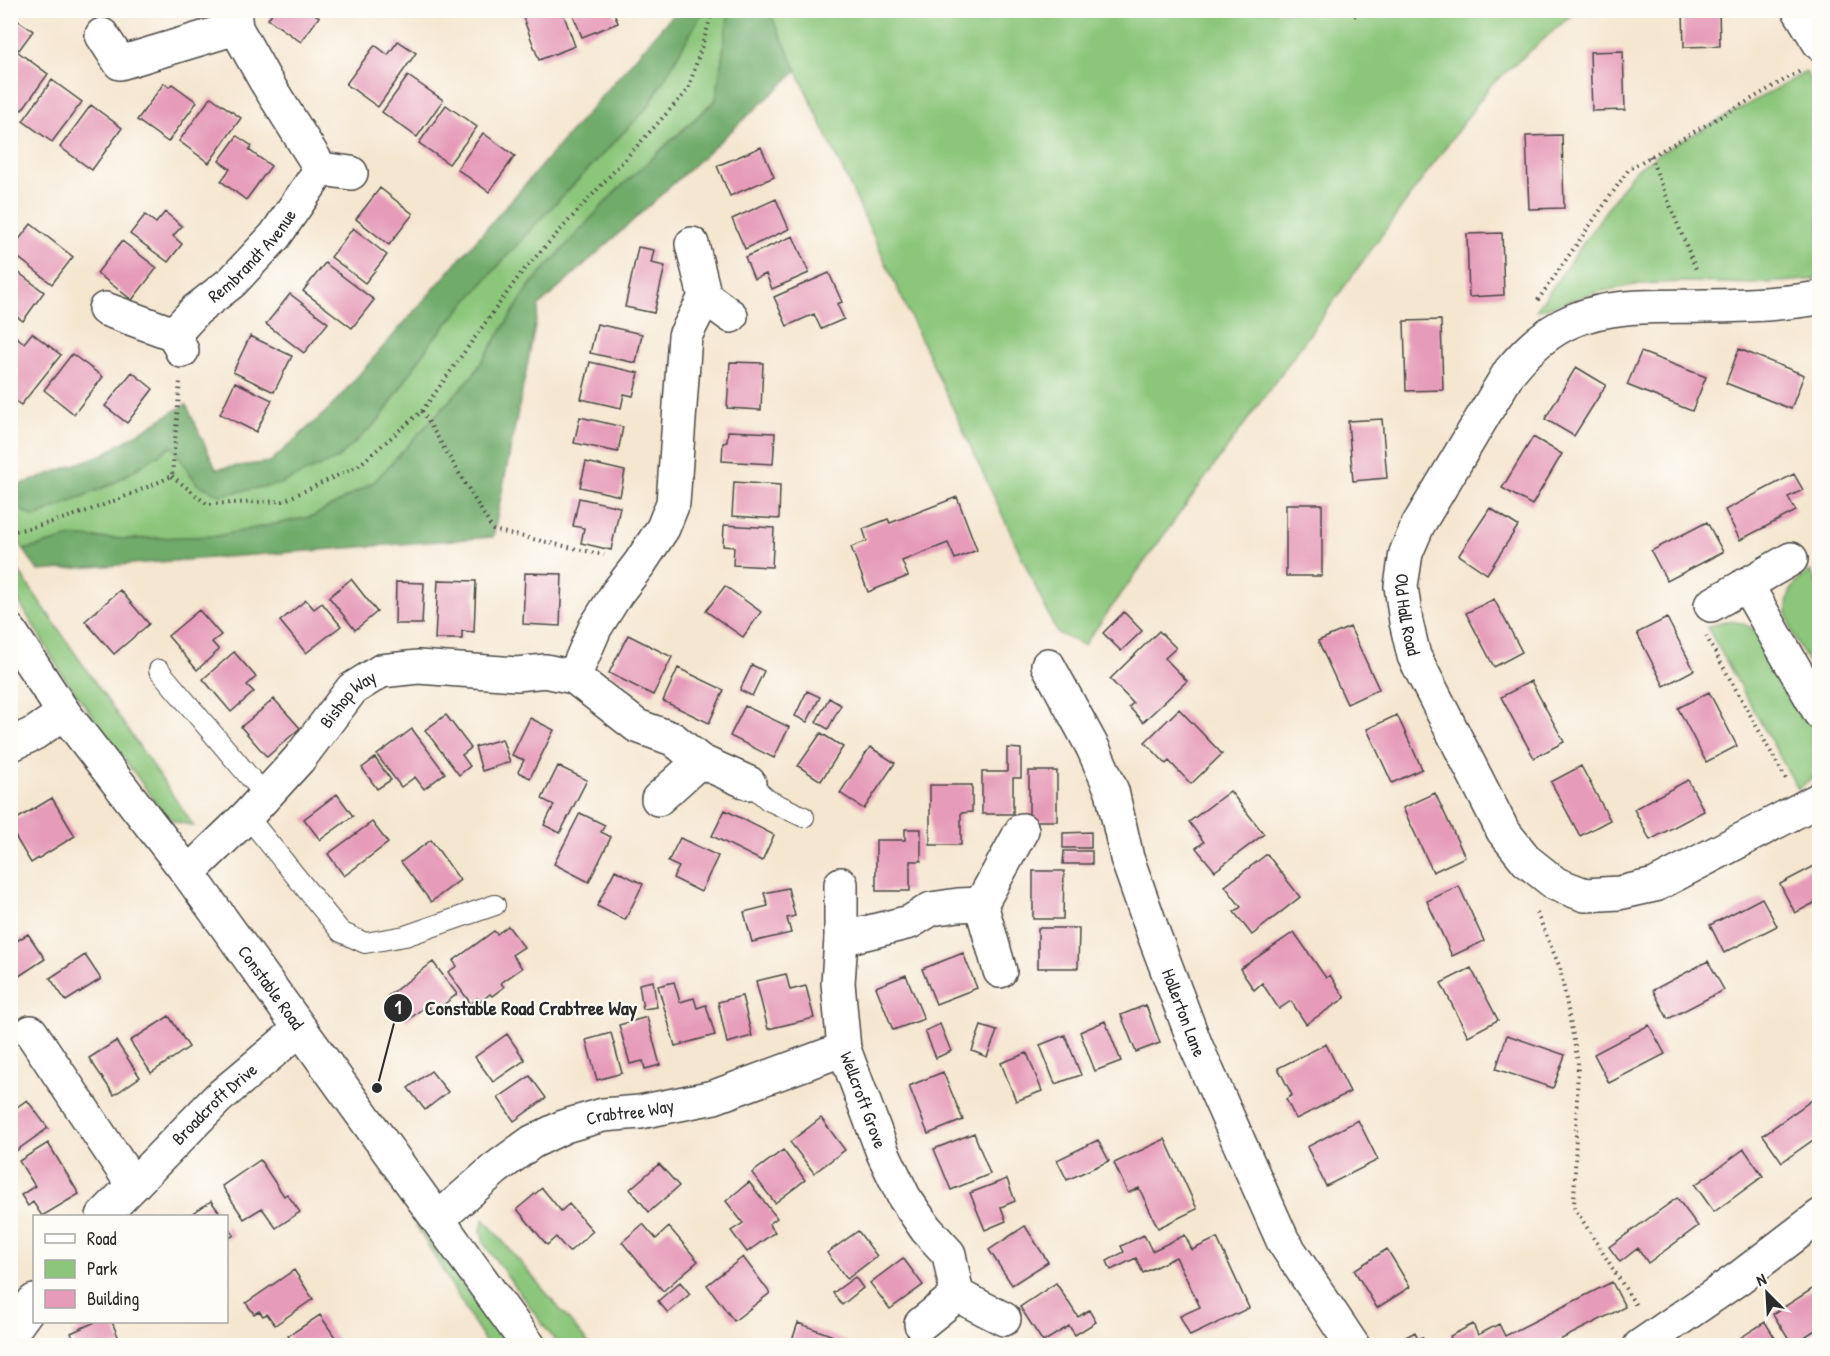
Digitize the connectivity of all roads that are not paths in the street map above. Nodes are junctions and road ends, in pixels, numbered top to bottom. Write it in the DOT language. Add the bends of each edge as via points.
graph roads {
  1 [pos="1799,10"];
  2 [pos="235,19"];
  3 [pos="102,35"];
  4 [pos="1815,55"];
  5 [pos="692,244"];
  6 [pos="705,297"];
  7 [pos="1820,298"];
  8 [pos="105,309"];
  9 [pos="731,316"];
  10 [pos="1791,559"];
  11 [pos="1746,584"];
  12 [pos="1711,605"];
  13 [pos="10,631"];
  14 [pos="1048,664"];
  15 [pos="159,670"];
  16 [pos="574,677"];
  17 [pos="64,713"];
  18 [pos="1820,713"];
  19 [pos="10,745"];
  20 [pos="700,761"];
  21 [pos="748,783"];
  22 [pos="658,799"];
  23 [pos="1811,804"];
  24 [pos="257,805"];
  25 [pos="804,817"];
  26 [pos="1022,830"];
  27 [pos="188,873"];
  28 [pos="841,884"];
  29 [pos="981,904"];
  30 [pos="495,905"];
  31 [pos="841,939"];
  32 [pos="1000,971"];
  33 [pos="300,1029"];
  34 [pos="31,1032"];
  35 [pos="844,1049"];
  36 [pos="133,1185"];
  37 [pos="104,1215"];
  38 [pos="1820,1216"];
  39 [pos="438,1219"];
  40 [pos="957,1295"];
  41 [pos="33,1302"];
  42 [pos="1004,1318"];
  43 [pos="921,1324"];
  44 [pos="10,1334"];
  45 [pos="1647,1340"];
  46 [pos="529,1346"];
  47 [pos="1353,1346"];
  1 -- 4 [label="street"];
  2 -- 3 [label="street, Rembrandt Avenue" via="120,63"];
  2 -- 8 [label="street, Rembrandt Avenue" via="264,80 336,171 232,282 196,310 178,343"];
  5 -- 6 [label="street"];
  6 -- 9 [label="street"];
  6 -- 16 [label="street" via="685,336 673,503 663,528 595,628"];
  7 -- 23 [label="street, Old Hall Road" via="1776,304 1607,310 1573,320 1547,336 1510,371 1418,525 1406,553 1401,586 1414,656 1503,831 1527,861 1556,884 1585,895 1656,885"];
  10 -- 11 [label="street"];
  11 -- 12 [label="street"];
  11 -- 18 [label="street"];
  13 -- 17 [label="street, Constable Road"];
  14 -- 47 [label="street, Hollerton Lane" via="1112,791 1127,858 1183,1013 1283,1241"];
  15 -- 24 [label="lane" via="252,780"];
  16 -- 20 [label="street, Bishop Way" via="637,726 673,739"];
  16 -- 24 [label="street, Bishop Way" via="545,670 516,674 418,667 381,671 351,689 299,759"];
  17 -- 19 [label="street"];
  17 -- 27 [label="street, Constable Road"];
  20 -- 21 [label="street, Bishop Way"];
  20 -- 22 [label="street"];
  21 -- 25 [label="lane" via="768,800"];
  24 -- 27 [label="street, Bishop Way"];
  24 -- 30 [label="lane" via="341,932 365,943 405,936"];
  26 -- 29 [label="street"];
  27 -- 33 [label="street, Constable Road"];
  28 -- 31 [label="street, Wellcroft Grove"];
  29 -- 31 [label="street" via="932,909 910,922"];
  29 -- 32 [label="street"];
  31 -- 35 [label="street, Wellcroft Grove" via="838,983"];
  33 -- 36 [label="street, Broadcroft Drive" via="218,1098"];
  33 -- 39 [label="street, Constable Road"];
  34 -- 36 [label="street"];
  35 -- 39 [label="street, Crabtree Way" via="714,1098 603,1115 565,1126 532,1142 495,1169"];
  35 -- 40 [label="street, Wellcroft Grove" via="904,1197 949,1254"];
  36 -- 37 [label="street, Broadcroft Drive"];
  38 -- 45 [label="street"];
  39 -- 46 [label="street, Constable Road"];
  40 -- 42 [label="street"];
  40 -- 43 [label="street"];
  41 -- 44 [label="street"];
}
